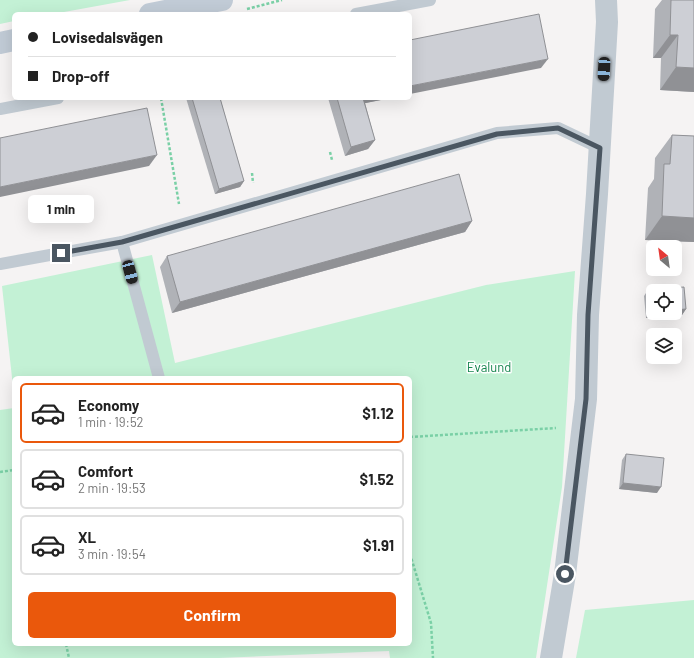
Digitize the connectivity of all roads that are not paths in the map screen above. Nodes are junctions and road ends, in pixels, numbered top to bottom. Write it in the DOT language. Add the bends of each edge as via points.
graph roads {
  1 [pos="222,0"];
  2 [pos="430,0"];
  3 [pos="606,0"];
  4 [pos="160,12"];
  5 [pos="367,12"];
  6 [pos="12,40"];
  7 [pos="0,43"];
  8 [pos="47,100"];
  9 [pos="0,109"];
  10 [pos="600,148"];
  11 [pos="122,242"];
  12 [pos="0,264"];
  13 [pos="158,376"];
  14 [pos="551,658"];
  1 -- 4 [label="street"];
  2 -- 5 [label="lane"];
  3 -- 10 [label="street"];
  6 -- 7 [label="street"];
  8 -- 9 [label="lane"];
  10 -- 11 [label="lane" via="558,128 497,134"];
  10 -- 14 [label="street" via="588,315 586,399 565,574"];
  11 -- 12 [label="lane"];
  11 -- 13 [label="lane"];
}
